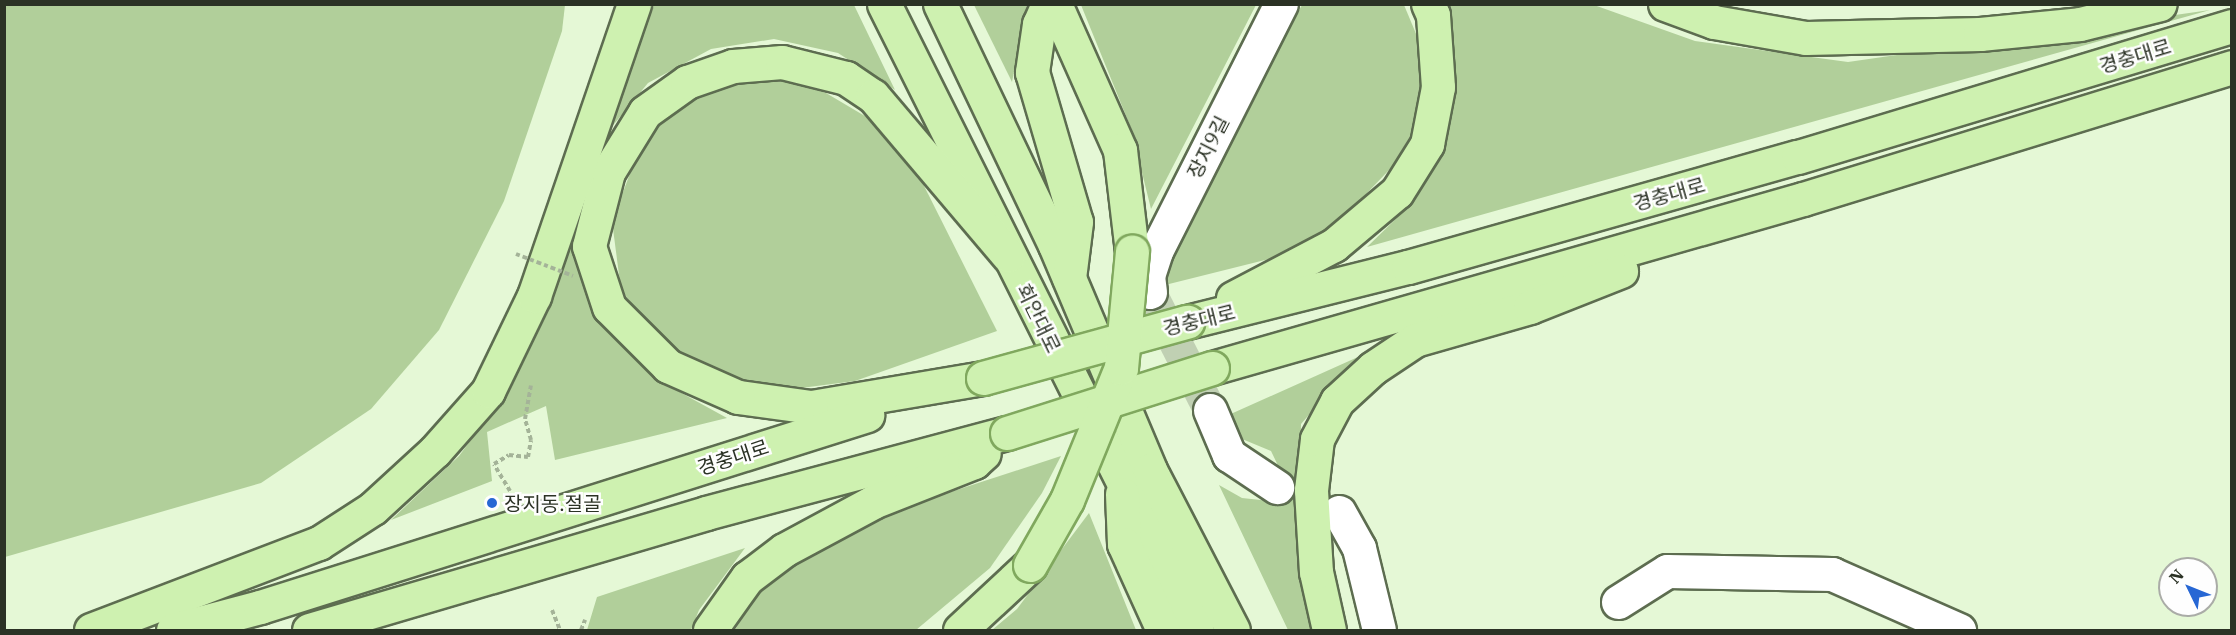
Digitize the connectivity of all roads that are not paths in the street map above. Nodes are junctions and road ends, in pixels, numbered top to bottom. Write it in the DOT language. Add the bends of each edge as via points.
graph roads {
  1 [pos="634,4"];
  2 [pos="884,4"];
  3 [pos="939,4"];
  4 [pos="1048,4"];
  5 [pos="1055,4"];
  6 [pos="1281,4"];
  7 [pos="1428,4"];
  8 [pos="1665,4"];
  9 [pos="2160,4"];
  10 [pos="2232,26"];
  11 [pos="2232,67"];
  12 [pos="1803,200"];
  13 [pos="1008,255"];
  14 [pos="1069,278"];
  15 [pos="1150,292"];
  16 [pos="1187,322"];
  17 [pos="983,378"];
  18 [pos="1210,410"];
  19 [pos="1007,433"];
  20 [pos="1122,484"];
  21 [pos="1277,487"];
  22 [pos="1339,512"];
  23 [pos="1618,602"];
  24 [pos="91,630"];
  25 [pos="173,630"];
  26 [pos="309,630"];
  27 [pos="710,630"];
  28 [pos="960,630"];
  29 [pos="1163,630"];
  30 [pos="1197,630"];
  31 [pos="1233,630"];
  32 [pos="1329,630"];
  33 [pos="1379,630"];
  34 [pos="1959,630"];
  1 -- 24 [label="main road" via="534,296 488,392 435,451 373,508 319,543"];
  2 -- 13 [label="main road, 회안대로"];
  3 -- 14 [label="main road, 회안대로"];
  4 -- 14 [label="main road" via="1038,24 1032,72 1076,222"];
  5 -- 28 [label="main road, bridge" via="1120,150 1132,252 1121,368 1067,500 1030,565"];
  6 -- 15 [label="street, 장지9길" via="1156,251 1148,276"];
  7 -- 16 [label="main road" via="1433,15 1438,87 1427,144 1397,192 1334,245"];
  8 -- 9 [label="main road" via="1713,22 1806,38 2013,31 2080,24"];
  10 -- 16 [label="main road, 경충대로" via="1787,161 1408,267"];
  11 -- 12 [label="main road, 경충대로"];
  12 -- 19 [label="main road, 경충대로, bridge" via="1212,368"];
  12 -- 32 [label="main road" via="1530,307 1415,340 1373,368 1337,401 1317,439 1311,490 1316,572"];
  13 -- 17 [label="main road" via="873,96 846,78 782,62 734,66 687,82 645,112 608,172 589,246 609,307 668,366 738,397 811,407"];
  13 -- 20 [label="main road, 회안대로"];
  14 -- 31 [label="main road, 회안대로" via="1150,470"];
  16 -- 17 [label="main road, 경충대로, bridge"];
  17 -- 25 [label="main road, 경충대로" via="260,607"];
  18 -- 21 [label="street" via="1229,454"];
  19 -- 26 [label="main road, 경충대로" via="706,513"];
  19 -- 27 [label="main road" via="974,462 873,502 784,550 747,578"];
  20 -- 29 [label="main road" via="1124,544"];
  20 -- 30 [label="main road, 회안대로"];
  22 -- 33 [label="street" via="1359,548"];
  23 -- 34 [label="street" via="1667,572 1832,574"];
}
